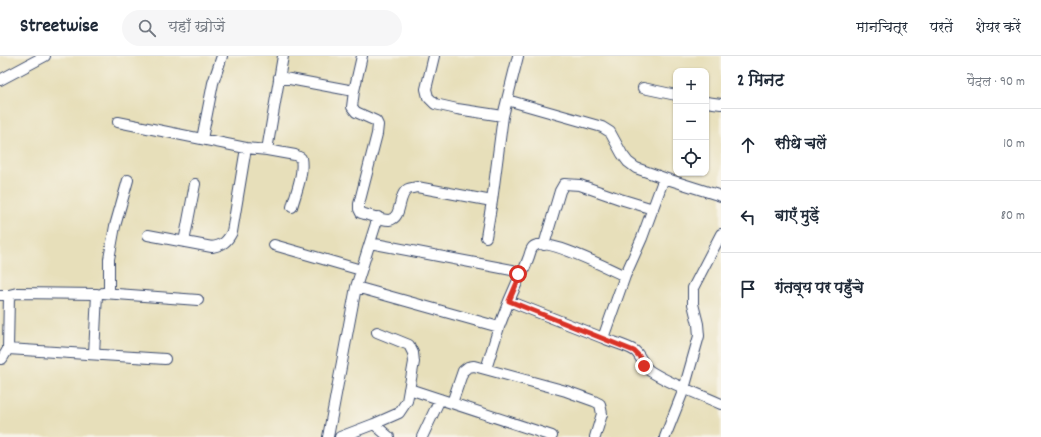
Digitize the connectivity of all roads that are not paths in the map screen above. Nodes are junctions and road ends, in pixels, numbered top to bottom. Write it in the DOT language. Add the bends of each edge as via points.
graph roads {
  1 [pos="45,56"];
  2 [pos="222,56"];
  3 [pos="283,56"];
  4 [pos="362,56"];
  5 [pos="434,56"];
  6 [pos="518,56"];
  7 [pos="279,77"];
  8 [pos="0,80"];
  9 [pos="643,88"];
  10 [pos="354,91"];
  11 [pos="673,94"];
  12 [pos="507,100"];
  13 [pos="709,102"];
  14 [pos="721,104"];
  15 [pos="503,116"];
  16 [pos="118,122"];
  17 [pos="202,139"];
  18 [pos="246,148"];
  19 [pos="266,150"];
  20 [pos="664,178"];
  21 [pos="128,180"];
  22 [pos="195,184"];
  23 [pos="721,196"];
  24 [pos="492,201"];
  25 [pos="292,207"];
  26 [pos="653,209"];
  27 [pos="378,217"];
  28 [pos="148,235"];
  29 [pos="720,236"];
  30 [pos="486,237"];
  31 [pos="184,242"];
  32 [pos="370,243"];
  33 [pos="274,245"];
  34 [pos="544,245"];
  35 [pos="361,270"];
  36 [pos="625,276"];
  37 [pos="519,278"];
  38 [pos="356,287"];
  39 [pos="109,293"];
  40 [pos="97,294"];
  41 [pos="4,295"];
  42 [pos="198,300"];
  43 [pos="509,301"];
  44 [pos="499,327"];
  45 [pos="377,332"];
  46 [pos="603,338"];
  47 [pos="8,349"];
  48 [pos="94,354"];
  49 [pos="0,359"];
  50 [pos="165,359"];
  51 [pos="486,370"];
  52 [pos="409,388"];
  53 [pos="684,389"];
  54 [pos="440,399"];
  55 [pos="452,403"];
  56 [pos="721,404"];
  57 [pos="374,424"];
  58 [pos="552,436"];
  59 [pos="328,437"];
  60 [pos="340,437"];
  61 [pos="389,437"];
  62 [pos="422,437"];
  63 [pos="596,437"];
  64 [pos="665,437"];
  1 -- 8 [label="street"];
  2 -- 17 [label="street" via="213,83"];
  3 -- 7 [label="street"];
  4 -- 10 [label="street"];
  5 -- 15 [label="street" via="426,90 428,97 435,104"];
  6 -- 12 [label="street"];
  7 -- 10 [label="street"];
  7 -- 19 [label="street"];
  9 -- 11 [label="street"];
  10 -- 27 [label="street" via="352,107 356,112 376,121 378,126 359,209 362,213"];
  12 -- 15 [label="street"];
  12 -- 20 [label="street" via="602,127 610,132 628,162 636,168"];
  13 -- 14 [label="street"];
  15 -- 24 [label="street"];
  16 -- 17 [label="street"];
  17 -- 18 [label="street"];
  18 -- 19 [label="street"];
  18 -- 31 [label="street" via="232,232 228,239 222,245 212,247"];
  19 -- 25 [label="street" via="301,158 301,173"];
  20 -- 23 [label="street"];
  20 -- 26 [label="street"];
  21 -- 39 [label="street" via="114,226 109,259"];
  22 -- 31 [label="street"];
  24 -- 27 [label="street" via="417,187 408,189 403,194 393,218 388,220"];
  24 -- 30 [label="street"];
  26 -- 34 [label="street" via="580,185 564,184"];
  26 -- 36 [label="street"];
  27 -- 32 [label="street"];
  28 -- 31 [label="street"];
  29 -- 53 [label="street" via="694,288 693,304 699,336"];
  32 -- 35 [label="street"];
  32 -- 37 [label="street" via="512,270"];
  33 -- 35 [label="street"];
  34 -- 36 [label="street" via="577,254"];
  34 -- 37 [label="street" via="534,246"];
  35 -- 38 [label="street"];
  36 -- 46 [label="street"];
  37 -- 43 [label="street"];
  38 -- 44 [label="street"];
  38 -- 59 [label="street"];
  39 -- 40 [label="street"];
  39 -- 42 [label="street"];
  40 -- 41 [label="street"];
  40 -- 48 [label="street"];
  41 -- 47 [label="street"];
  43 -- 44 [label="street"];
  43 -- 46 [label="street"];
  44 -- 51 [label="street"];
  45 -- 52 [label="street" via="409,345 413,352 414,362"];
  46 -- 53 [label="street" via="634,351 644,366"];
  47 -- 48 [label="street"];
  47 -- 49 [label="street"];
  48 -- 50 [label="street"];
  51 -- 55 [label="street" via="474,366 463,371"];
  51 -- 63 [label="street" via="566,391 600,404 602,414"];
  52 -- 54 [label="street"];
  52 -- 57 [label="street" via="407,401 399,413"];
  53 -- 56 [label="street"];
  53 -- 64 [label="street"];
  54 -- 55 [label="street"];
  54 -- 62 [label="street"];
  55 -- 58 [label="street"];
  57 -- 60 [label="street"];
  57 -- 61 [label="street"];
}
